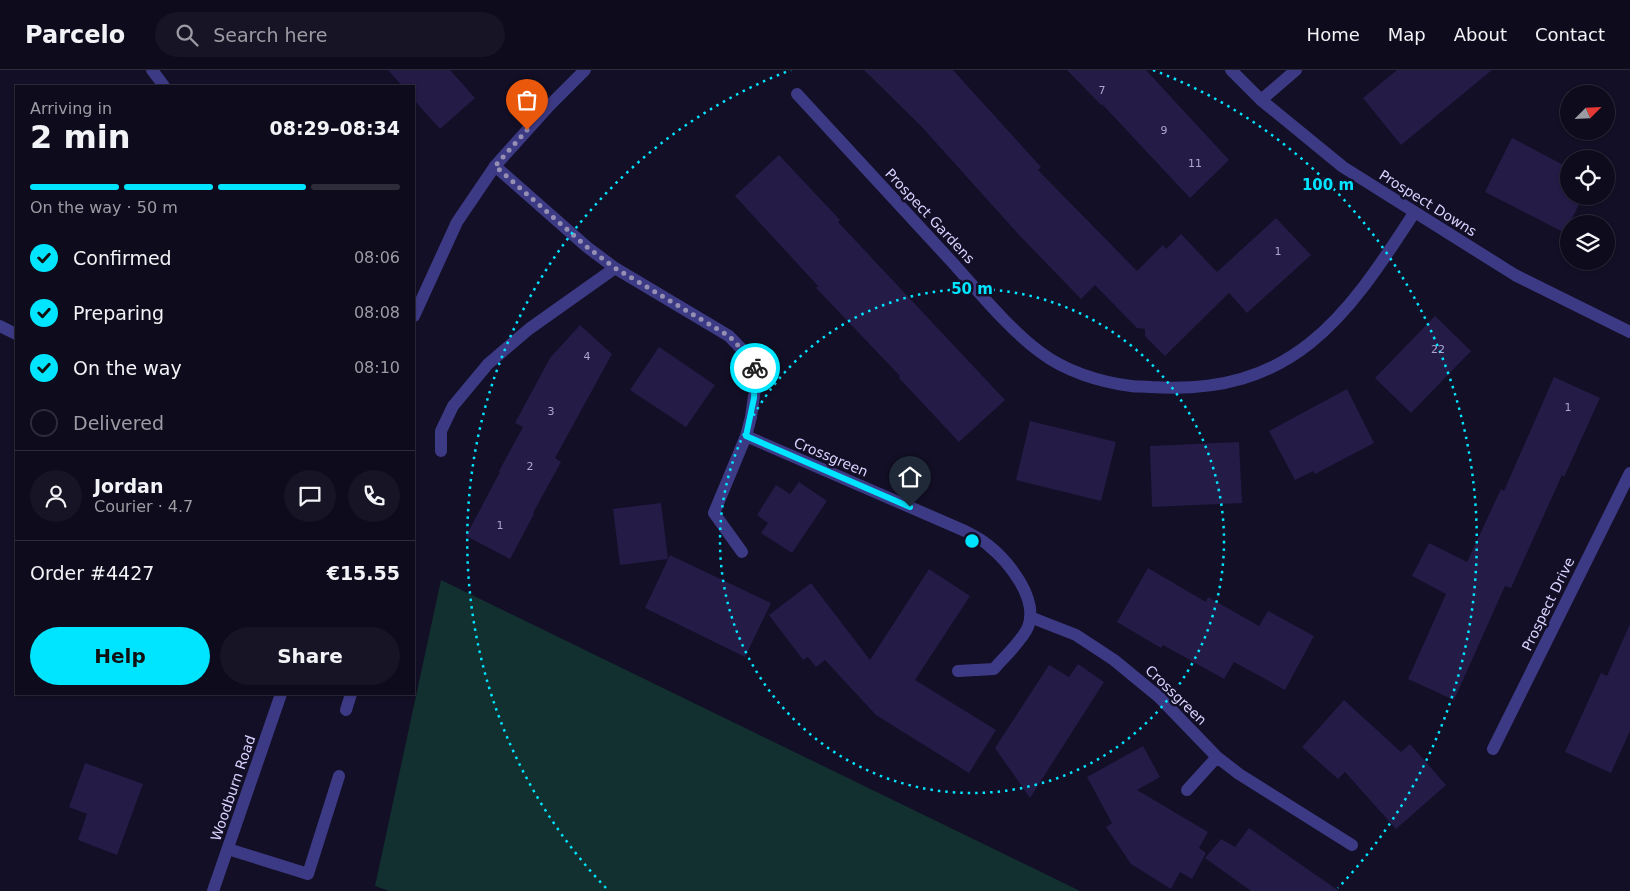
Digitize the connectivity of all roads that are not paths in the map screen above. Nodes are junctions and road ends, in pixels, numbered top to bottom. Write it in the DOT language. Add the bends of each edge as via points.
graph roads {
  1 [pos="585,70"];
  2 [pos="1231,70"];
  3 [pos="1296,70"];
  4 [pos="798,94"];
  5 [pos="1261,100"];
  6 [pos="495,166"];
  7 [pos="1414,213"];
  8 [pos="615,268"];
  9 [pos="415,314"];
  10 [pos="0,326"];
  11 [pos="1630,332"];
  12 [pos="15,333"];
  13 [pos="746,436"];
  14 [pos="440,451"];
  15 [pos="1630,473"];
  16 [pos="742,552"];
  17 [pos="1030,617"];
  18 [pos="958,671"];
  19 [pos="281,695"];
  20 [pos="351,695"];
  21 [pos="346,710"];
  22 [pos="1493,749"];
  23 [pos="1217,757"];
  24 [pos="339,776"];
  25 [pos="1187,790"];
  26 [pos="1352,845"];
  27 [pos="228,850"];
  28 [pos="213,891"];
  1 -- 6 [label="street"];
  2 -- 5 [label="street, Prospect Downs"];
  3 -- 5 [label="street"];
  4 -- 7 [label="street, Prospect Gardens" via="992,305 1040,352 1083,375 1132,386 1197,388 1256,374 1289,358 1318,338 1354,301"];
  5 -- 7 [label="street, Prospect Downs" via="1342,167"];
  6 -- 8 [label="street"];
  6 -- 9 [label="street" via="457,222"];
  7 -- 11 [label="street, Prospect Downs" via="1515,275"];
  8 -- 13 [label="street" via="729,336 752,360 754,398"];
  8 -- 14 [label="street" via="529,329 488,364 453,406 442,431"];
  10 -- 12 [label="street"];
  13 -- 16 [label="street" via="714,513"];
  13 -- 17 [label="street, Crossgreen" via="986,543 1004,559 1016,576 1027,598"];
  15 -- 22 [label="street, Prospect Drive"];
  17 -- 18 [label="street" via="1023,635 994,669"];
  17 -- 23 [label="street, Crossgreen" via="1076,635 1114,660 1159,697"];
  19 -- 27 [label="street, Woodburn Road"];
  20 -- 21 [label="street"];
  23 -- 25 [label="street"];
  23 -- 26 [label="street, Crossgreen"];
  24 -- 27 [label="street" via="308,874"];
  27 -- 28 [label="street, Woodburn Road"];
}
